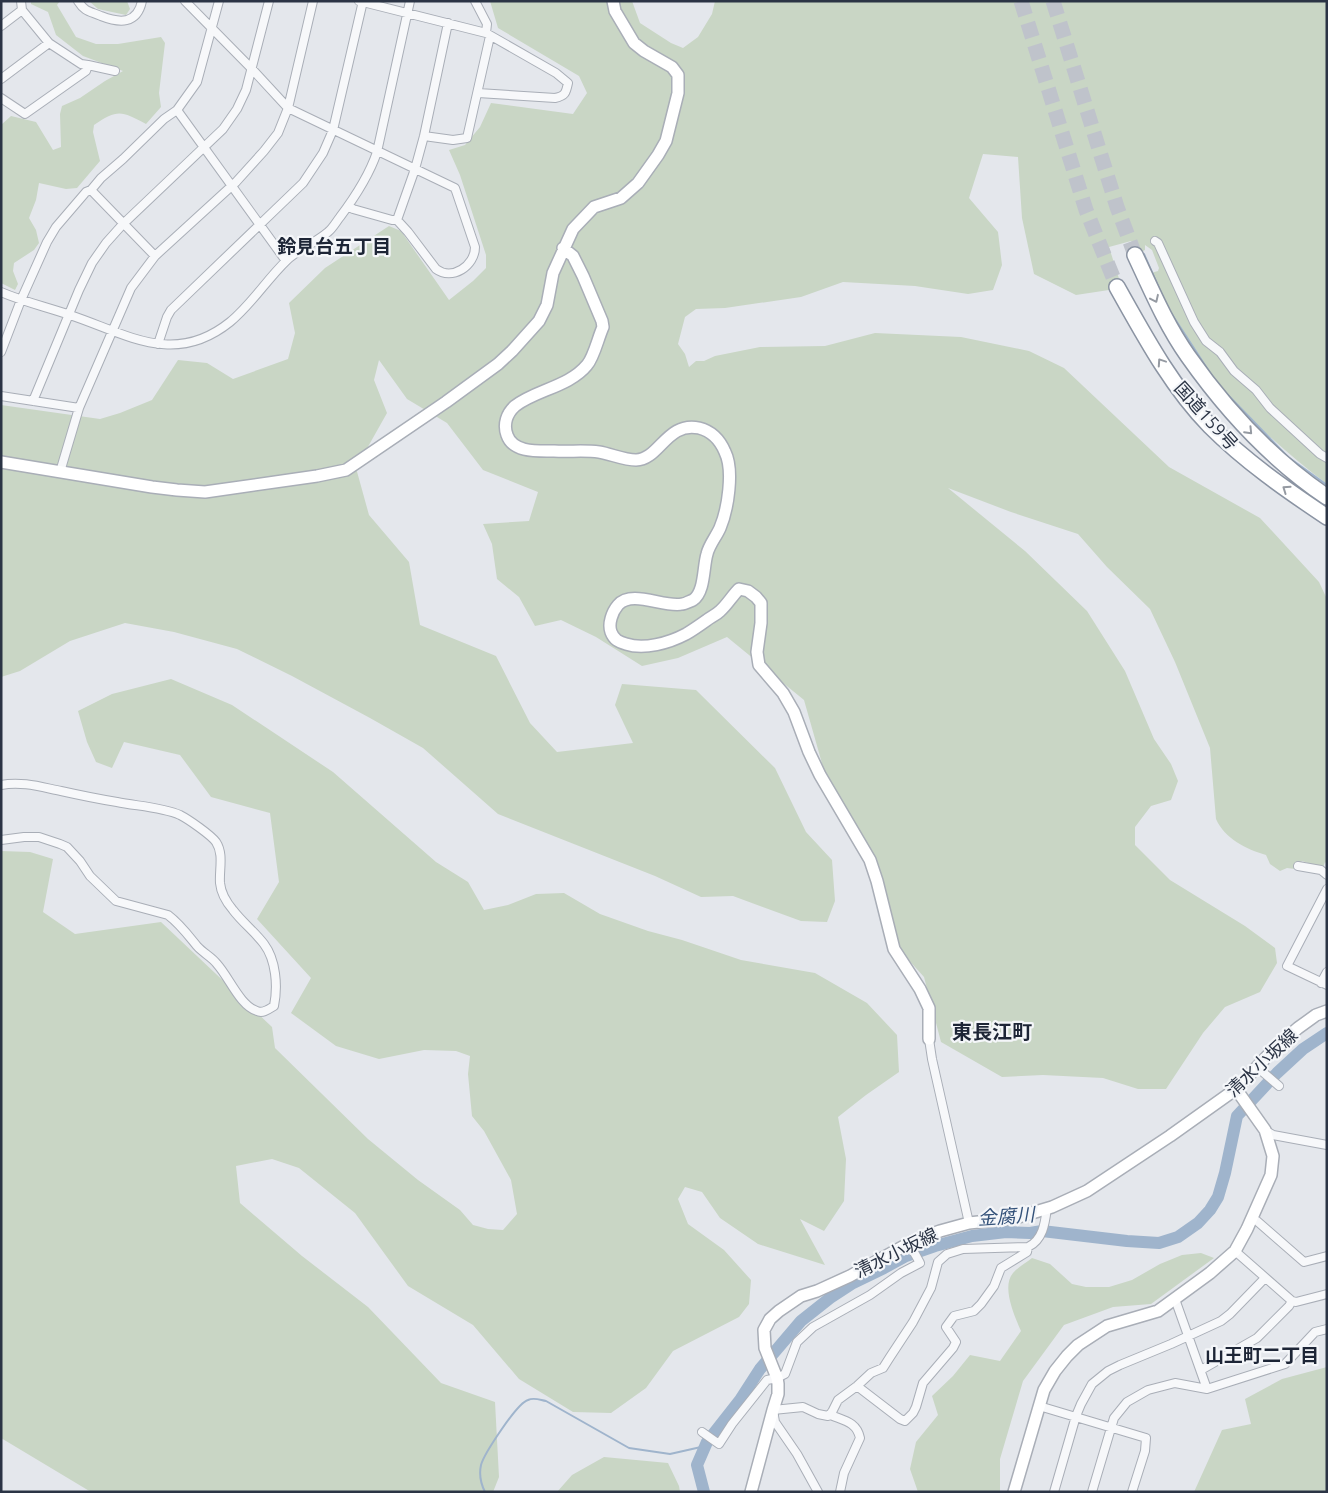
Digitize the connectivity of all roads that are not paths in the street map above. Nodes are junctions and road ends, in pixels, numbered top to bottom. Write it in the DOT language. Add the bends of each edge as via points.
graph roads {
  1 [pos="21,1"];
  2 [pos="78,1"];
  3 [pos="142,1"];
  4 [pos="185,1"];
  5 [pos="219,1"];
  6 [pos="269,1"];
  7 [pos="313,1"];
  8 [pos="410,1"];
  9 [pos="475,1"];
  10 [pos="613,1"];
  11 [pos="362,2"];
  12 [pos="22,10"];
  13 [pos="408,13"];
  14 [pos="448,23"];
  15 [pos="1,26"];
  16 [pos="212,29"];
  17 [pos="488,34"];
  18 [pos="49,43"];
  19 [pos="88,65"];
  20 [pos="252,68"];
  21 [pos="115,71"];
  22 [pos="1,79"];
  23 [pos="478,93"];
  24 [pos="1,98"];
  25 [pos="288,108"];
  26 [pos="177,110"];
  27 [pos="333,130"];
  28 [pos="424,136"];
  29 [pos="204,148"];
  30 [pos="377,152"];
  31 [pos="415,169"];
  32 [pos="231,186"];
  33 [pos="91,190"];
  34 [pos="348,206"];
  35 [pos="397,220"];
  36 [pos="123,224"];
  37 [pos="259,224"];
  38 [pos="1155,241"];
  39 [pos="563,248"];
  40 [pos="1135,255"];
  41 [pos="155,256"];
  42 [pos="286,261"];
  43 [pos="1117,287"];
  44 [pos="1,292"];
  45 [pos="21,300"];
  46 [pos="69,314"];
  47 [pos="112,331"];
  48 [pos="158,344"];
  49 [pos="1,352"];
  50 [pos="1,396"];
  51 [pos="33,400"];
  52 [pos="79,408"];
  53 [pos="1327,458"];
  54 [pos="1,462"];
  55 [pos="60,472"];
  56 [pos="1327,498"];
  57 [pos="1327,517"];
  58 [pos="1,785"];
  59 [pos="1,840"];
  60 [pos="1298,866"];
  61 [pos="1327,875"];
  62 [pos="1327,889"];
  63 [pos="1327,972"];
  64 [pos="1324,984"];
  65 [pos="1327,1010"];
  66 [pos="929,1038"];
  67 [pos="1260,1069"];
  68 [pos="1280,1086"];
  69 [pos="1238,1092"];
  70 [pos="1262,1126"];
  71 [pos="1327,1145"];
  72 [pos="1047,1208"];
  73 [pos="1251,1219"];
  74 [pos="969,1223"];
  75 [pos="912,1243"];
  76 [pos="1031,1246"];
  77 [pos="1235,1251"];
  78 [pos="1327,1256"];
  79 [pos="1265,1278"];
  80 [pos="1327,1294"];
  81 [pos="1175,1298"];
  82 [pos="1292,1301"];
  83 [pos="1327,1328"];
  84 [pos="1188,1336"];
  85 [pos="1201,1370"];
  86 [pos="776,1375"];
  87 [pos="858,1386"];
  88 [pos="1207,1388"];
  89 [pos="1039,1406"];
  90 [pos="772,1410"];
  91 [pos="832,1412"];
  92 [pos="1076,1416"];
  93 [pos="1111,1426"];
  94 [pos="702,1432"];
  95 [pos="751,1492"];
  96 [pos="818,1492"];
  97 [pos="840,1492"];
  98 [pos="1014,1492"];
  99 [pos="1054,1492"];
  100 [pos="1092,1492"];
  101 [pos="1132,1492"];
  1 -- 12 [label="street"];
  2 -- 3 [label="street" via="84,10 126,22 136,15"];
  4 -- 16 [label="street"];
  5 -- 16 [label="street"];
  6 -- 20 [label="street"];
  7 -- 25 [label="street"];
  8 -- 13 [label="street"];
  9 -- 17 [label="street" via="487,24"];
  10 -- 39 [label="street" via="615,11 634,43 672,67 678,75 676,107 666,141 638,183 621,198 594,207 573,228"];
  11 -- 13 [label="street"];
  11 -- 27 [label="street"];
  12 -- 15 [label="street"];
  12 -- 18 [label="street"];
  13 -- 14 [label="street"];
  13 -- 30 [label="street"];
  14 -- 17 [label="street"];
  14 -- 28 [label="street"];
  16 -- 20 [label="street"];
  16 -- 26 [label="street" via="197,82"];
  17 -- 23 [label="street"];
  17 -- 23 [label="street" via="568,83 566,92 555,98"];
  18 -- 19 [label="street" via="81,64"];
  18 -- 22 [label="street"];
  19 -- 21 [label="street"];
  19 -- 24 [label="street" via="86,71 25,114"];
  20 -- 25 [label="street"];
  20 -- 29 [label="street" via="237,109"];
  23 -- 28 [label="street" via="467,138 453,140"];
  25 -- 27 [label="street"];
  25 -- 32 [label="street" via="278,133"];
  26 -- 29 [label="street"];
  26 -- 33 [label="street"];
  27 -- 30 [label="street"];
  27 -- 37 [label="street" via="303,184"];
  28 -- 31 [label="street"];
  29 -- 32 [label="street"];
  29 -- 36 [label="street"];
  30 -- 31 [label="street"];
  30 -- 34 [label="street"];
  31 -- 35 [label="street"];
  31 -- 35 [label="street" via="455,188 475,254 460,271 442,273"];
  32 -- 37 [label="street"];
  32 -- 41 [label="street"];
  33 -- 36 [label="street"];
  33 -- 45 [label="street" via="56,227"];
  34 -- 35 [label="street"];
  34 -- 42 [label="street" via="329,231"];
  36 -- 41 [label="street"];
  36 -- 46 [label="street" via="92,262"];
  37 -- 42 [label="street"];
  37 -- 48 [label="street" via="170,310"];
  38 -- 53 [label="street" via="1206,340 1270,408"];
  39 -- 55 [label="street" via="553,273 547,305 539,321 512,351 446,402 346,470 205,492"];
  39 -- 66 [label="street" via="572,256 583,276 603,327 588,364 578,374 515,406 506,418 506,434 516,447 538,451 590,451 636,460 646,458 676,430 685,428 708,430 721,443 730,474 726,508 720,529 707,551 698,596 680,605 636,598 618,604 611,618 613,637 617,642 634,646 662,643 713,617 739,589 756,597 762,610 757,652 759,665 783,693 794,712 820,775 870,860 894,950 929,1008"];
  40 -- 56 [label="highway, 国道159号, one-way" via="1160,309 1187,355 1232,413 1259,442"];
  41 -- 47 [label="street" via="131,288"];
  42 -- 48 [label="street" via="236,317 210,336 166,346"];
  57 -- 43 [label="highway, 国道159号, one-way" via="1264,473 1209,425 1159,359"];
  44 -- 45 [label="street"];
  45 -- 46 [label="street"];
  45 -- 49 [label="street"];
  46 -- 47 [label="street"];
  46 -- 51 [label="street"];
  47 -- 48 [label="street"];
  47 -- 52 [label="street"];
  50 -- 51 [label="street"];
  51 -- 52 [label="street"];
  52 -- 55 [label="street"];
  54 -- 55 [label="street"];
  58 -- 59 [label="street" via="22,783 150,807 179,815 202,830 216,842 220,851 223,896 271,956 276,983 274,1006 265,1011 254,1011 243,1001 217,963 175,920 168,915 116,901 67,847 39,837"];
  60 -- 61 [label="street" via="1322,870"];
  62 -- 64 [label="street" via="1287,966"];
  63 -- 64 [label="street"];
  65 -- 67 [label="street, 清水小坂線" via="1276,1047"];
  66 -- 74 [label="street"];
  67 -- 68 [label="street"];
  67 -- 69 [label="street, 清水小坂線"];
  69 -- 70 [label="street"];
  69 -- 72 [label="street, 清水小坂線" via="1087,1191"];
  70 -- 71 [label="street" via="1273,1134"];
  70 -- 73 [label="street" via="1273,1156 1271,1175"];
  72 -- 74 [label="street, 清水小坂線" via="1015,1218"];
  72 -- 76 [label="street" via="1038,1241"];
  73 -- 77 [label="street"];
  73 -- 78 [label="street" via="1258,1221 1304,1262"];
  74 -- 75 [label="street, 清水小坂線"];
  75 -- 86 [label="street" via="920,1263 813,1327 797,1342 785,1374"];
  75 -- 86 [label="street, 清水小坂線" via="850,1276 801,1296 770,1319 764,1330 764,1348"];
  76 -- 87 [label="street" via="963,1249 947,1254 938,1262 931,1288 890,1357 882,1368 871,1373"];
  76 -- 87 [label="street" via="1001,1268 994,1286 974,1311 950,1320 946,1327 956,1342 923,1383 916,1407 905,1421"];
  77 -- 79 [label="street"];
  77 -- 81 [label="street"];
  79 -- 82 [label="street"];
  79 -- 84 [label="street" via="1221,1321"];
  80 -- 82 [label="street"];
  81 -- 84 [label="street"];
  81 -- 89 [label="street" via="1158,1310 1106,1326 1078,1345 1055,1371"];
  82 -- 85 [label="street" via="1257,1338"];
  83 -- 88 [label="street" via="1315,1332 1285,1364"];
  84 -- 85 [label="street"];
  84 -- 92 [label="street" via="1108,1372 1092,1384"];
  85 -- 88 [label="street"];
  86 -- 90 [label="street, 清水小坂線" via="778,1394"];
  86 -- 94 [label="street" via="767,1380 719,1444"];
  87 -- 91 [label="street" via="838,1400"];
  88 -- 93 [label="street" via="1175,1383 1148,1390 1127,1402"];
  89 -- 92 [label="street"];
  89 -- 98 [label="street"];
  90 -- 91 [label="street" via="803,1407 828,1416"];
  90 -- 95 [label="street, 清水小坂線"];
  90 -- 96 [label="street"];
  91 -- 97 [label="street" via="833,1416 858,1430 860,1438 844,1472"];
  92 -- 93 [label="street"];
  92 -- 99 [label="street"];
  93 -- 100 [label="street"];
  93 -- 101 [label="street" via="1146,1438"];
}
